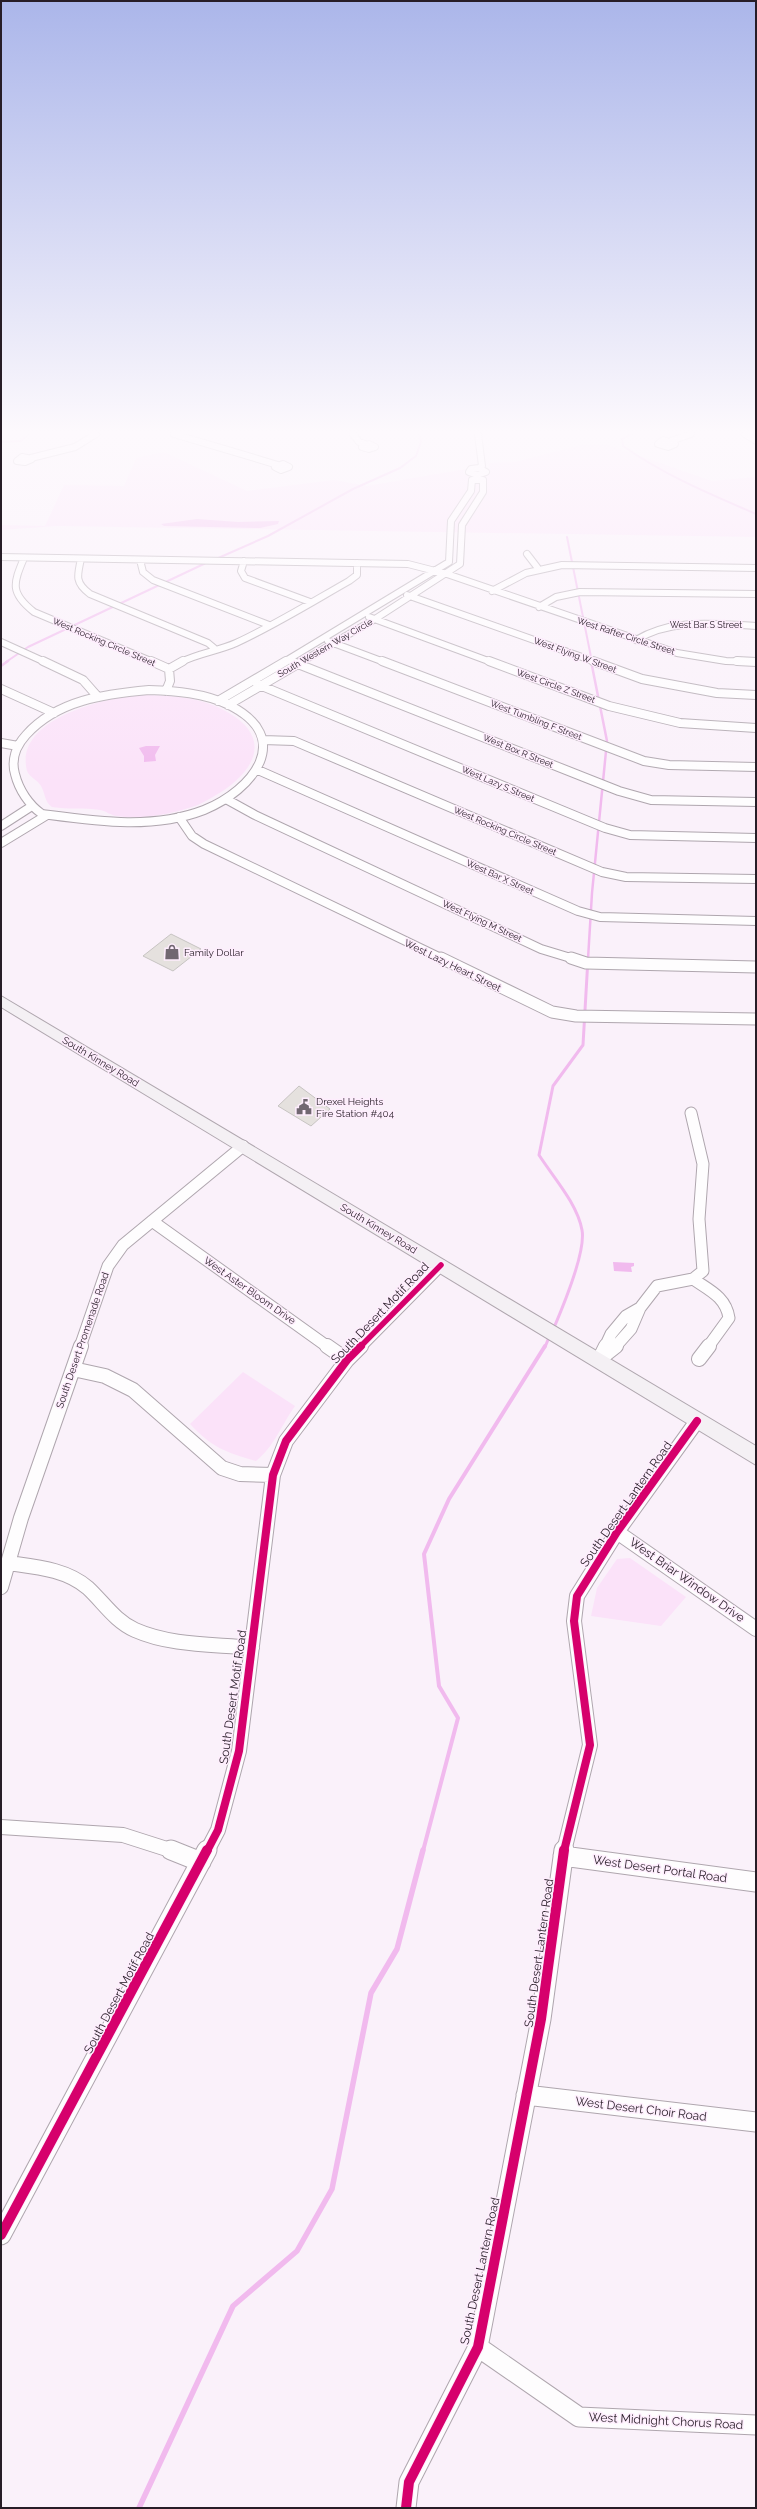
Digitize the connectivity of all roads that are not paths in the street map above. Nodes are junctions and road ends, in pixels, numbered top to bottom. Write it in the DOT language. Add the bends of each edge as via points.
graph roads {
  1 [pos="449,551"];
  2 [pos="461,551"];
  3 [pos="527,554"];
  4 [pos="1,557"];
  5 [pos="24,558"];
  6 [pos="81,559"];
  7 [pos="140,560"];
  8 [pos="244,561"];
  9 [pos="357,563"];
  10 [pos="537,567"];
  11 [pos="756,568"];
  12 [pos="436,571"];
  13 [pos="447,574"];
  14 [pos="492,591"];
  15 [pos="400,593"];
  16 [pos="756,594"];
  17 [pos="411,597"];
  18 [pos="310,602"];
  19 [pos="539,607"];
  20 [pos="364,615"];
  21 [pos="375,619"];
  22 [pos="269,625"];
  23 [pos="756,626"];
  24 [pos="323,639"];
  25 [pos="636,640"];
  26 [pos="1,642"];
  27 [pos="333,643"];
  28 [pos="214,648"];
  29 [pos="288,660"];
  30 [pos="756,662"];
  31 [pos="298,663"];
  32 [pos="168,669"];
  33 [pos="251,681"];
  34 [pos="262,686"];
  35 [pos="1,689"];
  36 [pos="166,690"];
  37 [pos="756,695"];
  38 [pos="98,697"];
  39 [pos="218,701"];
  40 [pos="228,705"];
  41 [pos="54,713"];
  42 [pos="756,728"];
  43 [pos="263,740"];
  44 [pos="1,742"];
  45 [pos="18,746"];
  46 [pos="756,767"];
  47 [pos="258,770"];
  48 [pos="226,799"];
  49 [pos="756,802"];
  50 [pos="32,806"];
  51 [pos="48,815"];
  52 [pos="179,817"];
  53 [pos="1,826"];
  54 [pos="756,838"];
  55 [pos="1,843"];
  56 [pos="756,879"];
  57 [pos="756,921"];
  58 [pos="756,967"];
  59 [pos="1,1001"];
  60 [pos="756,1019"];
  61 [pos="691,1113"];
  62 [pos="244,1146"];
  63 [pos="152,1221"];
  64 [pos="441,1265"];
  65 [pos="693,1279"];
  66 [pos="699,1359"];
  67 [pos="347,1360"];
  68 [pos="599,1360"];
  69 [pos="72,1369"];
  70 [pos="698,1421"];
  71 [pos="756,1456"];
  72 [pos="273,1475"];
  73 [pos="617,1532"];
  74 [pos="8,1563"];
  75 [pos="1,1587"];
  76 [pos="756,1629"];
  77 [pos="252,1648"];
  78 [pos="1,1827"];
  79 [pos="563,1856"];
  80 [pos="201,1862"];
  81 [pos="756,1882"];
  82 [pos="526,2095"];
  83 [pos="756,2122"];
  84 [pos="1,2235"];
  85 [pos="478,2347"];
  86 [pos="756,2425"];
  87 [pos="406,2508"];
  1 -- 12 [label="street, South Western Way Circle" via="448,562"];
  2 -- 13 [label="street, South Western Way Circle" via="460,564"];
  3 -- 10 [label="street"];
  4 -- 5 [label="street, West Rafter Circle Street"];
  5 -- 6 [label="street, West Rafter Circle Street"];
  5 -- 32 [label="street, West Rocking Circle Street" via="14,580 14,592 21,603 34,612"];
  6 -- 7 [label="street, West Rafter Circle Street"];
  6 -- 28 [label="street" via="76,578 80,587 90,594 208,643"];
  7 -- 8 [label="street, West Rafter Circle Street"];
  7 -- 22 [label="street" via="140,568 153,580"];
  8 -- 9 [label="street, West Rafter Circle Street"];
  8 -- 18 [label="street" via="242,571 245,578"];
  9 -- 12 [label="street, West Rafter Circle Street" via="408,564"];
  9 -- 18 [label="street" via="357,575 350,582"];
  10 -- 11 [label="street" via="562,565"];
  10 -- 14 [label="street" via="522,572"];
  12 -- 13 [label="street, West Rafter Circle Street"];
  12 -- 15 [label="street, South Western Way Circle"];
  13 -- 14 [label="street, West Rafter Circle Street"];
  13 -- 17 [label="street, South Western Way Circle"];
  14 -- 19 [label="street, West Rafter Circle Street"];
  15 -- 17 [label="street, West Flying W Street"];
  15 -- 20 [label="street, South Western Way Circle"];
  16 -- 19 [label="street" via="580,592 560,596"];
  17 -- 21 [label="street, South Western Way Circle"];
  17 -- 37 [label="street, West Flying W Street" via="642,680 711,692"];
  18 -- 22 [label="street"];
  19 -- 25 [label="street, West Rafter Circle Street"];
  20 -- 21 [label="street, West Circle Z Street"];
  20 -- 24 [label="street, South Western Way Circle"];
  21 -- 27 [label="street, South Western Way Circle"];
  21 -- 42 [label="street, West Circle Z Street" via="610,706 680,723"];
  22 -- 28 [label="street" via="234,644"];
  23 -- 25 [label="street, West Bar S Street" via="672,624 650,630"];
  24 -- 27 [label="street, West Tumbling F Street"];
  24 -- 29 [label="street, South Western Way Circle"];
  25 -- 30 [label="street, West Rafter Circle Street" via="698,658"];
  26 -- 38 [label="street" via="83,680"];
  27 -- 31 [label="street, South Western Way Circle"];
  27 -- 46 [label="street, West Tumbling F Street" via="644,761 669,765"];
  28 -- 32 [label="street"];
  29 -- 31 [label="street, West Box R Street"];
  29 -- 33 [label="street, South Western Way Circle"];
  31 -- 34 [label="street, South Western Way Circle"];
  31 -- 49 [label="street, West Box R Street" via="619,791 651,800"];
  32 -- 36 [label="street" via="170,681"];
  33 -- 34 [label="street, West Lazy S Street"];
  33 -- 39 [label="street, South Western Way Circle"];
  34 -- 40 [label="street, South Western Way Circle"];
  34 -- 54 [label="street, West Lazy S Street" via="605,828 630,836"];
  35 -- 41 [label="street"];
  36 -- 38 [label="street" via="132,691"];
  36 -- 39 [label="street"];
  38 -- 41 [label="street"];
  39 -- 40 [label="street"];
  40 -- 43 [label="street" via="250,719"];
  41 -- 45 [label="street" via="34,727"];
  43 -- 47 [label="street" via="263,760"];
  43 -- 56 [label="street, West Rocking Circle Street" via="294,741 602,872 626,877"];
  44 -- 45 [label="street"];
  45 -- 50 [label="street" via="13,767 15,777"];
  47 -- 48 [label="street" via="246,785"];
  47 -- 57 [label="street, West Bar X Street" via="578,911 600,917"];
  48 -- 52 [label="street"];
  48 -- 58 [label="street, West Flying M Street" via="255,815 534,945 570,959 586,963"];
  50 -- 51 [label="street" via="42,814"];
  50 -- 53 [label="street"];
  51 -- 52 [label="street" via="111,823 146,823"];
  51 -- 55 [label="street"];
  52 -- 60 [label="street, West Lazy Heart Street" via="192,836 204,844 552,1012 576,1016"];
  59 -- 62 [label="main road, South Kinney Road"];
  61 -- 65 [label="street" via="703,1164 699,1219 703,1271"];
  62 -- 63 [label="street, South Desert Promenade Road"];
  62 -- 64 [label="main road, South Kinney Road"];
  63 -- 67 [label="street, West Aster Bloom Drive"];
  63 -- 69 [label="street, South Desert Promenade Road" via="123,1245 108,1266"];
  64 -- 67 [label="street, South Desert Motif Road"];
  64 -- 68 [label="main road, South Kinney Road"];
  65 -- 66 [label="street" via="724,1301 729,1318"];
  65 -- 68 [label="street" via="657,1286 640,1308 639,1320 623,1340"];
  67 -- 72 [label="street, South Desert Motif Road" via="286,1441"];
  68 -- 70 [label="main road, South Kinney Road"];
  69 -- 72 [label="street" via="105,1376 133,1390 222,1468 240,1474"];
  69 -- 74 [label="street, South Desert Promenade Road"];
  70 -- 71 [label="main road, South Kinney Road"];
  70 -- 73 [label="street, South Desert Lantern Road"];
  72 -- 77 [label="street, South Desert Motif Road"];
  73 -- 76 [label="street, West Briar Window Drive"];
  73 -- 79 [label="street, South Desert Lantern Road" via="577,1596 574,1621 590,1745"];
  74 -- 75 [label="street, South Desert Promenade Road"];
  74 -- 77 [label="street" via="65,1573 81,1583 117,1619 135,1630 156,1638"];
  77 -- 80 [label="street, South Desert Motif Road" via="239,1751 218,1830"];
  78 -- 80 [label="street" via="123,1835"];
  79 -- 81 [label="street, West Desert Portal Road"];
  79 -- 82 [label="street, South Desert Lantern Road" via="541,2019"];
  80 -- 84 [label="street, South Desert Motif Road"];
  82 -- 83 [label="street, West Desert Choir Road"];
  82 -- 85 [label="street, South Desert Lantern Road"];
  85 -- 86 [label="street, West Midnight Chorus Road" via="579,2417"];
  85 -- 87 [label="street, South Desert Lantern Road" via="409,2482"];
}
